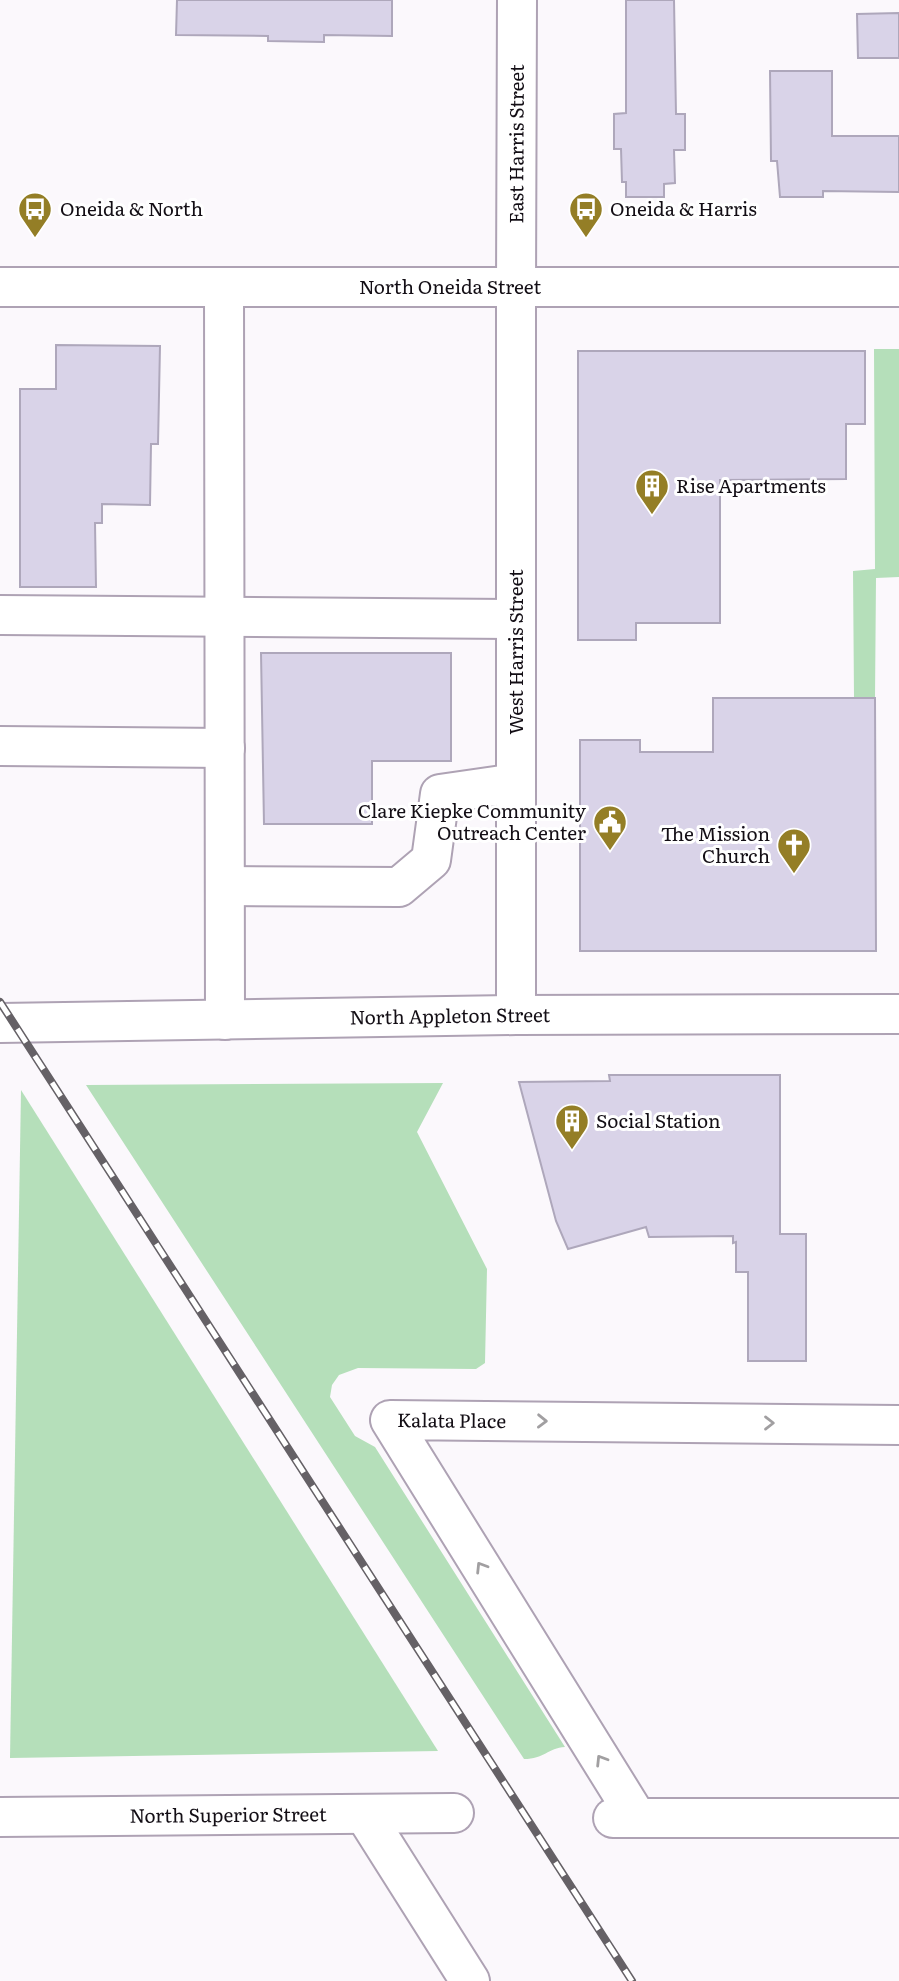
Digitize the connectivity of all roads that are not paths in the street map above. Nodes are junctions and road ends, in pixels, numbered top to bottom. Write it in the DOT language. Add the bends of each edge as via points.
graph roads {
  1 [pos="517,0"];
  2 [pos="0,287"];
  3 [pos="224,287"];
  4 [pos="899,287"];
  5 [pos="516,289"];
  6 [pos="0,615"];
  7 [pos="224,617"];
  8 [pos="516,620"];
  9 [pos="0,746"];
  10 [pos="225,748"];
  11 [pos="516,783"];
  12 [pos="225,886"];
  13 [pos="899,1014"];
  14 [pos="516,1015"];
  15 [pos="225,1020"];
  16 [pos="0,1023"];
  17 [pos="899,1424"];
  18 [pos="454,1813"];
  19 [pos="365,1815"];
  20 [pos="0,1817"];
  21 [pos="899,1818"];
  22 [pos="470,1981"];
  1 -- 5 [label="street, East Harris Street"];
  2 -- 3 [label="street, North Oneida Street"];
  3 -- 5 [label="street, North Oneida Street"];
  3 -- 7 [label="street"];
  4 -- 5 [label="street, North Oneida Street"];
  5 -- 8 [label="street, West Harris Street"];
  6 -- 7 [label="street"];
  7 -- 8 [label="street"];
  7 -- 10 [label="street"];
  8 -- 11 [label="street, West Harris Street"];
  9 -- 10 [label="street"];
  10 -- 12 [label="street"];
  11 -- 12 [label="street" via="440,794 431,860 399,887"];
  11 -- 14 [label="street, West Harris Street"];
  12 -- 15 [label="street"];
  13 -- 14 [label="street, North Appleton Street"];
  14 -- 15 [label="street, North Appleton Street"];
  15 -- 16 [label="street, North Appleton Street"];
  21 -- 17 [label="street, Kalata Place, one-way" via="625,1818 390,1420"];
  18 -- 19 [label="street, North Superior Street"];
  19 -- 20 [label="street, North Superior Street"];
  19 -- 22 [label="street"];
}
